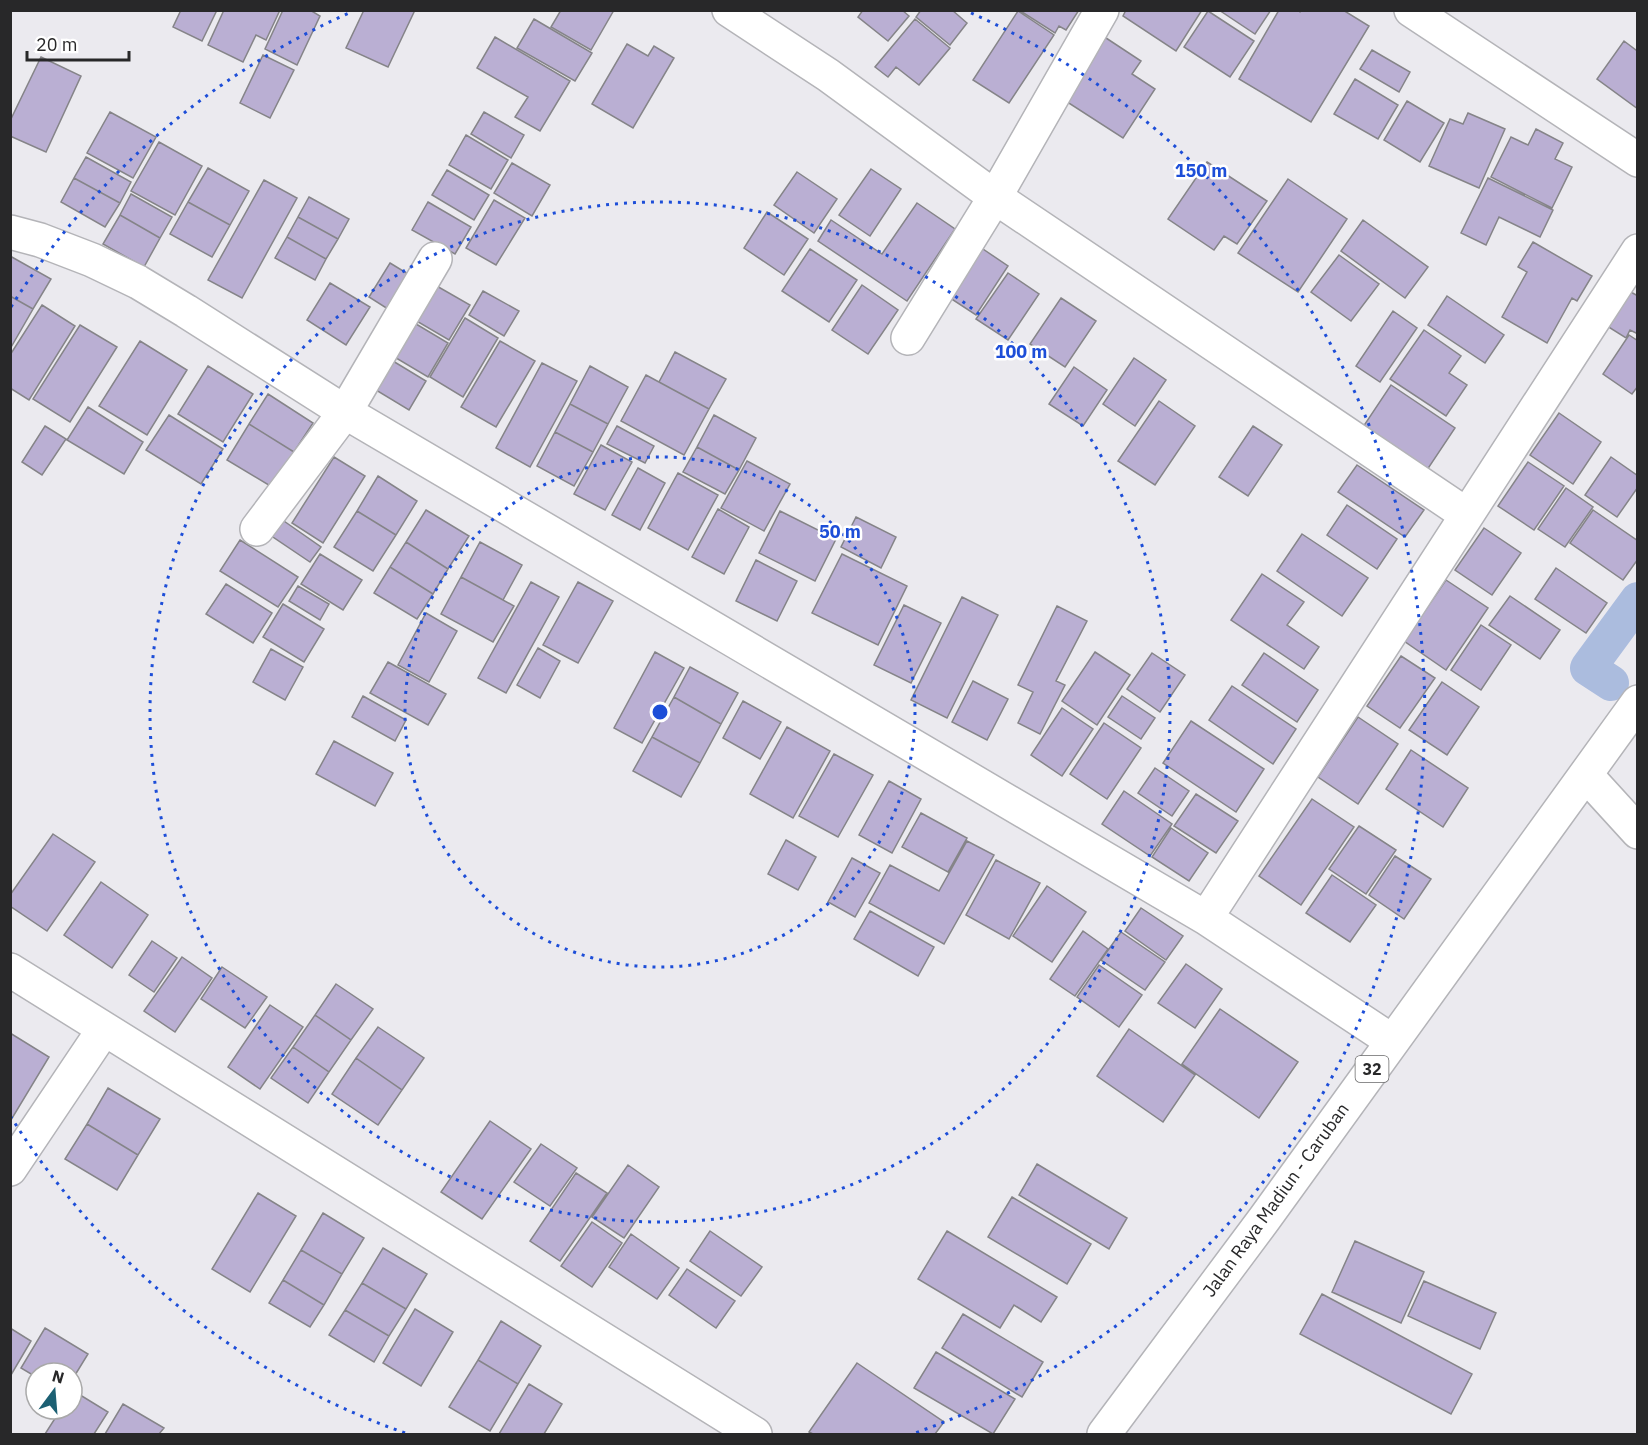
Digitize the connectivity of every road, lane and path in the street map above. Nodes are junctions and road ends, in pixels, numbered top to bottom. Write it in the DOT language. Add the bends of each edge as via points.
graph roads {
  1 [pos="729,10"];
  2 [pos="1102,10"];
  3 [pos="1411,10"];
  4 [pos="1638,160"];
  5 [pos="994,196"];
  6 [pos="10,232"];
  7 [pos="1638,251"];
  8 [pos="435,259"];
  9 [pos="908,338"];
  10 [pos="345,412"];
  11 [pos="1467,515"];
  12 [pos="257,529"];
  13 [pos="1638,702"];
  14 [pos="1586,775"];
  15 [pos="1638,832"];
  16 [pos="1206,918"];
  17 [pos="10,970"];
  18 [pos="104,1029"];
  19 [pos="1392,1041"];
  20 [pos="10,1169"];
  21 [pos="755,1434"];
  22 [pos="1104,1434"];
  1 -- 5 [label="main road" via="828,75"];
  2 -- 5 [label="main road"];
  3 -- 4 [label="main road"];
  5 -- 9 [label="main road"];
  5 -- 11 [label="main road"];
  6 -- 10 [label="main road" via="82,256 138,282"];
  7 -- 11 [label="main road"];
  8 -- 10 [label="main road"];
  10 -- 12 [label="main road"];
  10 -- 16 [label="main road"];
  11 -- 16 [label="main road"];
  13 -- 14 [label="main road, Jalan Raya Madiun - Caruban / 32"];
  14 -- 15 [label="main road"];
  14 -- 19 [label="main road, Jalan Raya Madiun - Caruban / 32"];
  16 -- 19 [label="main road"];
  17 -- 18 [label="main road"];
  18 -- 20 [label="main road"];
  18 -- 21 [label="main road"];
  19 -- 22 [label="main road, Jalan Raya Madiun - Caruban / 32"];
}
